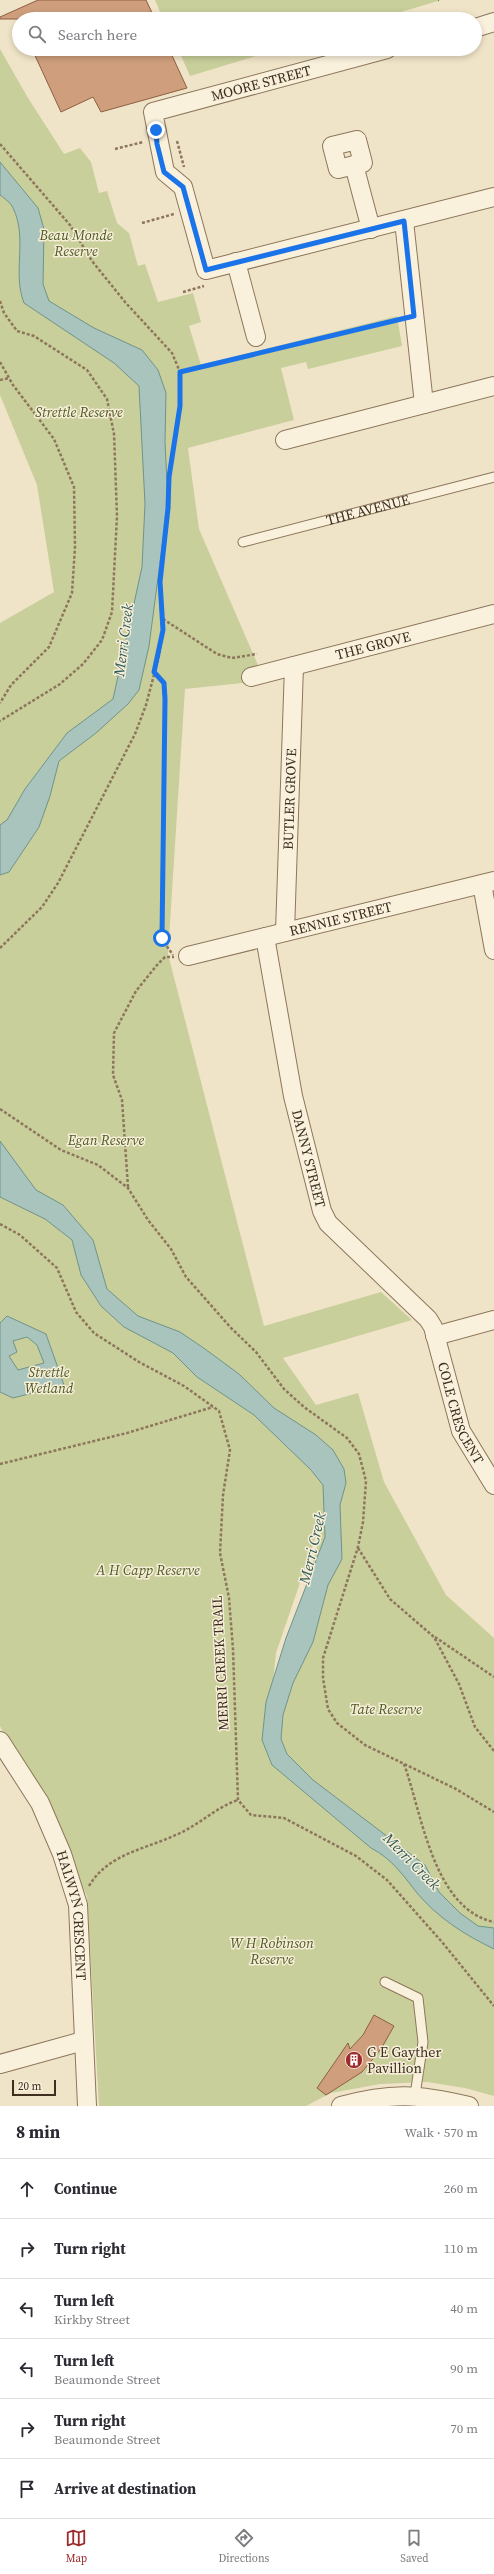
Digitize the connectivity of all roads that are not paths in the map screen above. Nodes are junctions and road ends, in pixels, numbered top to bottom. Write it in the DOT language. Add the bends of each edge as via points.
graph roads {
  1 [pos="494,22"];
  2 [pos="482,26"];
  3 [pos="361,56"];
  4 [pos="354,165"];
  5 [pos="494,197"];
  6 [pos="404,221"];
  7 [pos="371,229"];
  8 [pos="236,262"];
  9 [pos="256,337"];
  10 [pos="494,386"];
  11 [pos="424,404"];
  12 [pos="285,440"];
  13 [pos="494,477"];
  14 [pos="243,542"];
  15 [pos="494,614"];
  16 [pos="294,666"];
  17 [pos="251,677"];
  18 [pos="488,882"];
  19 [pos="285,932"];
  20 [pos="265,938"];
  21 [pos="494,950"];
  22 [pos="181,957"];
  23 [pos="494,1320"];
  24 [pos="435,1336"];
  25 [pos="494,1485"];
  26 [pos="0,1740"];
  27 [pos="5,1758"];
  28 [pos="385,1982"];
  29 [pos="82,2041"];
  30 [pos="0,2064"];
  31 [pos="415,2095"];
  32 [pos="87,2106"];
  33 [pos="341,2106"];
  34 [pos="469,2106"];
  1 -- 2 [label="street"];
  3 -- 8 [label="street, MOORE STREET" via="152,112 164,172 183,187 206,270"];
  4 -- 7 [label="street"];
  5 -- 6 [label="street"];
  6 -- 7 [label="street"];
  6 -- 11 [label="street"];
  7 -- 8 [label="street"];
  8 -- 9 [label="street"];
  10 -- 11 [label="street"];
  11 -- 12 [label="street"];
  13 -- 14 [label="lane, THE AVENUE"];
  15 -- 16 [label="street, THE GROVE"];
  16 -- 17 [label="street, THE GROVE"];
  16 -- 19 [label="street, BUTLER GROVE"];
  18 -- 19 [label="street, RENNIE STREET"];
  18 -- 21 [label="street"];
  19 -- 20 [label="street, RENNIE STREET"];
  20 -- 22 [label="street, RENNIE STREET"];
  20 -- 24 [label="street, DANNY STREET" via="293,1096 322,1211 332,1228 428,1319"];
  23 -- 24 [label="street"];
  24 -- 25 [label="street, COLE CRESCENT" via="461,1430"];
  26 -- 27 [label="street, HALWYN CRESCENT"];
  27 -- 29 [label="street, HALWYN CRESCENT" via="40,1803 62,1854 78,1905"];
  28 -- 31 [label="lane" via="418,1998 423,2042"];
  29 -- 30 [label="street"];
  29 -- 32 [label="street, HALWYN CRESCENT"];
  31 -- 33 [label="street" via="376,2097"];
  31 -- 34 [label="street"];
}
